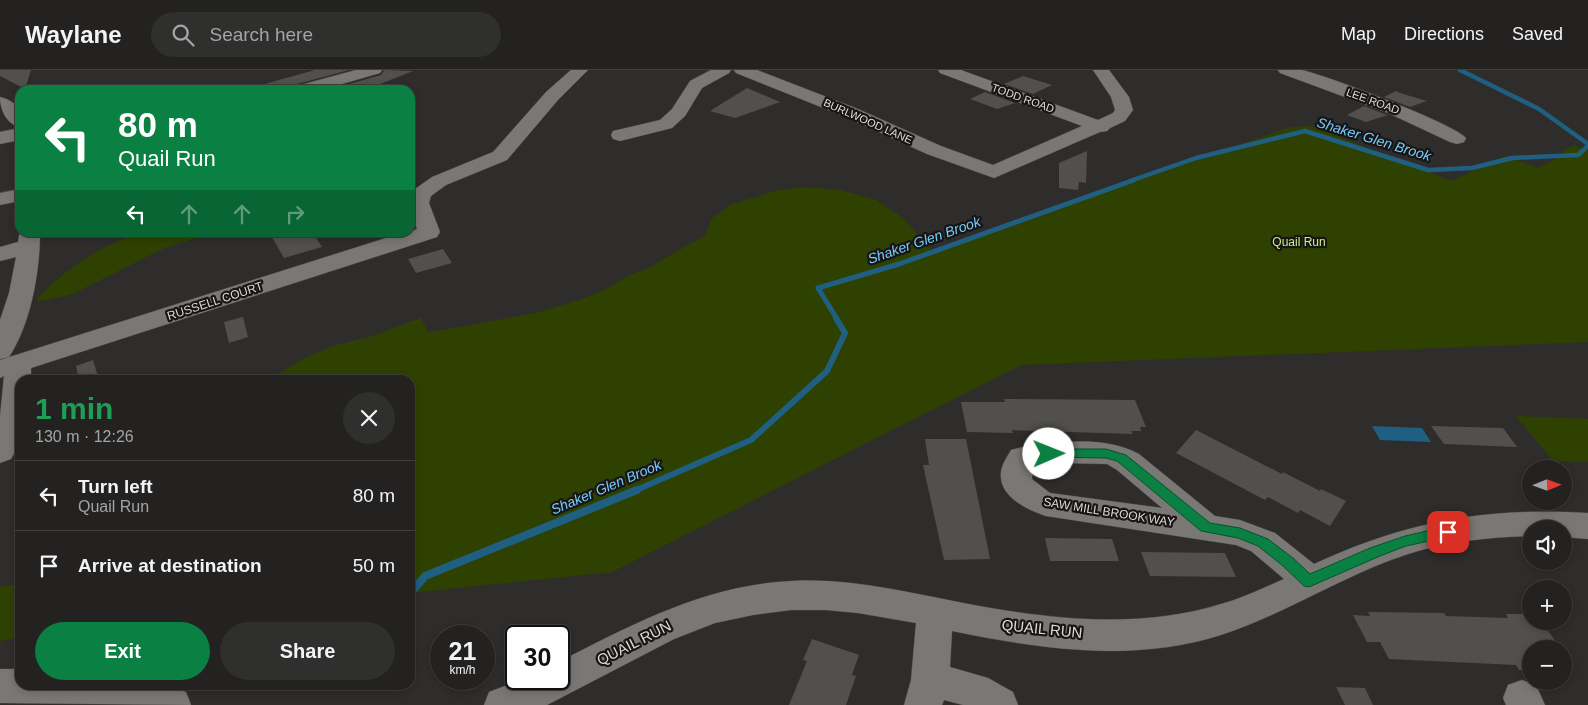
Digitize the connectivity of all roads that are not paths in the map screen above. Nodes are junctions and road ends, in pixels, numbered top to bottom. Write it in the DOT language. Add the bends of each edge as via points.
graph roads {
  1 [pos="374,70"];
  2 [pos="580,70"];
  3 [pos="723,70"];
  4 [pos="742,70"];
  5 [pos="946,70"];
  6 [pos="1101,70"];
  7 [pos="1286,70"];
  8 [pos="321,85"];
  9 [pos="0,102"];
  10 [pos="15,116"];
  11 [pos="1101,127"];
  12 [pos="15,135"];
  13 [pos="620,135"];
  14 [pos="0,138"];
  15 [pos="1457,138"];
  16 [pos="15,196"];
  17 [pos="0,199"];
  18 [pos="415,236"];
  19 [pos="413,237"];
  20 [pos="29,239"];
  21 [pos="0,254"];
  22 [pos="6,361"];
  23 [pos="15,375"];
  24 [pos="15,418"];
  25 [pos="0,452"];
  26 [pos="1588,526"];
  27 [pos="1206,528"];
  28 [pos="1309,581"];
  29 [pos="935,612"];
  30 [pos="0,686"];
  31 [pos="15,687"];
  32 [pos="86,690"];
  33 [pos="926,692"];
  34 [pos="172,705"];
  35 [pos="503,705"];
  36 [pos="999,705"];
  1 -- 8 [label="street"];
  2 -- 18 [label="street, RUSSELL COURT" via="552,96 500,156 434,184 422,193 419,202 429,232"];
  3 -- 13 [label="street" via="696,85 679,112 666,124"];
  4 -- 11 [label="street, BURLWOOD LANE" via="994,172"];
  5 -- 11 [label="street, TODD ROAD"];
  6 -- 11 [label="street" via="1120,97 1124,110 1119,117"];
  7 -- 15 [label="street, LEE ROAD" via="1415,117"];
  9 -- 10 [label="street"];
  12 -- 14 [label="street"];
  16 -- 17 [label="street"];
  19 -- 22 [label="street, RUSSELL COURT"];
  20 -- 21 [label="street"];
  20 -- 22 [label="street"];
  22 -- 23 [label="street"];
  24 -- 25 [label="street"];
  26 -- 28 [label="street, QUAIL RUN" via="1524,522 1434,534 1375,552"];
  27 -- 27 [label="street, SAW MILL BROOK WAY" via="1128,462 1114,455 1033,454 1022,458 1016,469 1018,482 1026,494 1046,504"];
  27 -- 28 [label="street, SAW MILL BROOK WAY" via="1240,533 1263,542"];
  28 -- 29 [label="street, QUAIL RUN" via="1219,620 1152,633 1061,632"];
  29 -- 33 [label="street"];
  29 -- 35 [label="street, QUAIL RUN" via="827,595 783,596 738,603 658,630 551,686"];
  30 -- 31 [label="street"];
  32 -- 34 [label="street"];
  33 -- 36 [label="street" via="964,686"];
}
